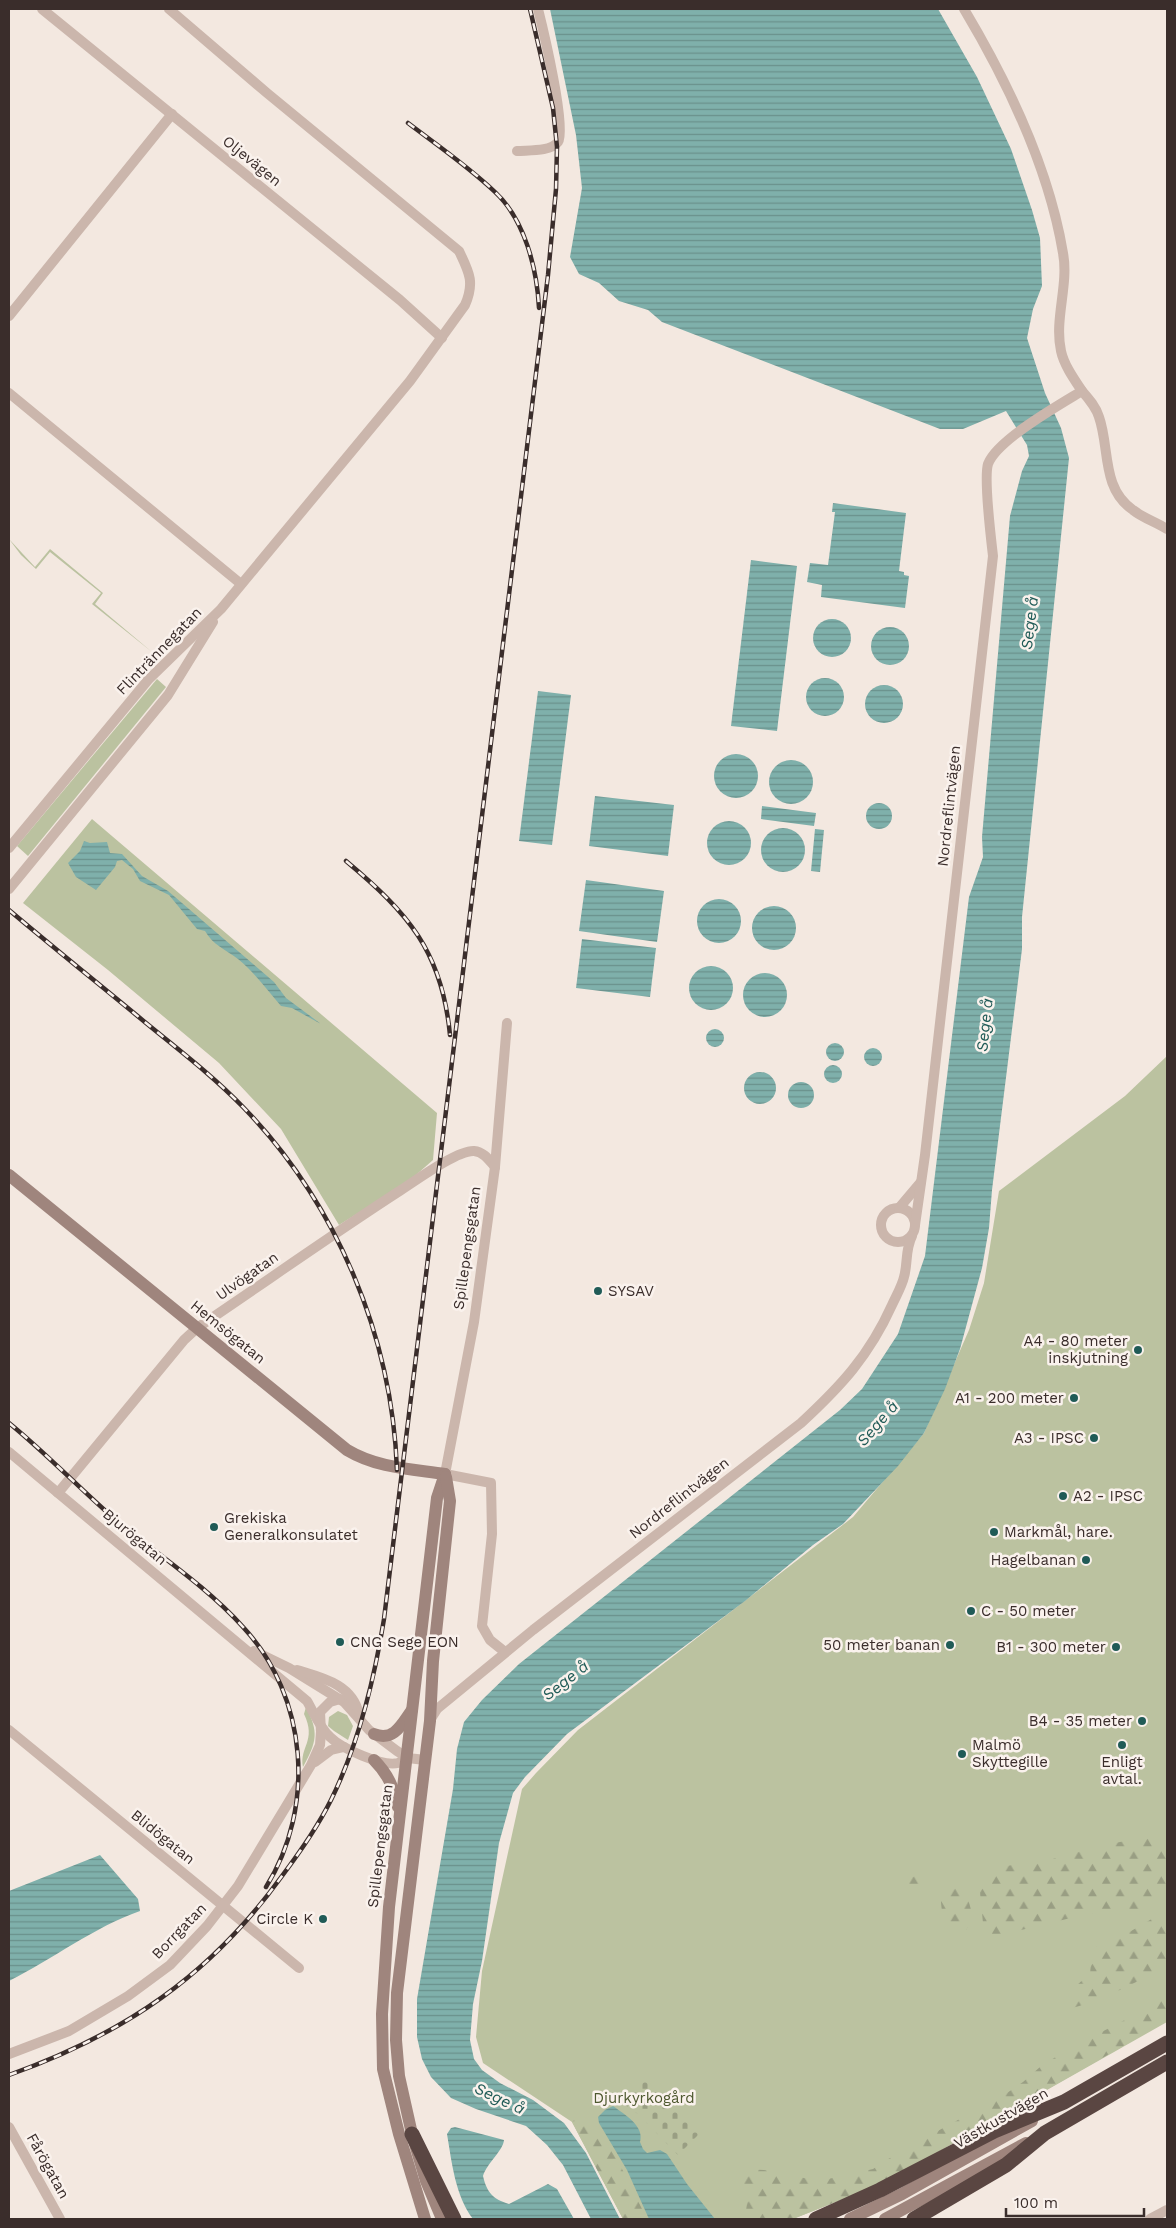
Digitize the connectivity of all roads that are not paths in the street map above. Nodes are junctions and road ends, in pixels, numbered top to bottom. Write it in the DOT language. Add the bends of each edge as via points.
graph roads {
  1 [pos="42,9"];
  2 [pos="169,9"];
  3 [pos="538,9"];
  4 [pos="964,9"];
  5 [pos="172,114"];
  6 [pos="517,152"];
  7 [pos="9,316"];
  8 [pos="442,338"];
  9 [pos="1082,391"];
  10 [pos="9,393"];
  11 [pos="1167,529"];
  12 [pos="241,584"];
  13 [pos="221,609"];
  14 [pos="9,848"];
  15 [pos="9,889"];
  16 [pos="507,1023"];
  17 [pos="495,1167"];
  18 [pos="9,1175"];
  19 [pos="922,1181"];
  20 [pos="899,1208"];
  21 [pos="915,1225"];
  22 [pos="912,1236"];
  23 [pos="891,1241"];
  24 [pos="905,1265"];
  25 [pos="197,1328"];
  26 [pos="9,1452"];
  27 [pos="445,1474"];
  28 [pos="58,1492"];
  29 [pos="242,1646"];
  30 [pos="505,1652"];
  31 [pos="289,1668"];
  32 [pos="340,1699"];
  33 [pos="413,1708"];
  34 [pos="360,1720"];
  35 [pos="430,1721"];
  36 [pos="320,1722"];
  37 [pos="9,1730"];
  38 [pos="374,1734"];
  39 [pos="344,1748"];
  40 [pos="408,1758"];
  41 [pos="374,1760"];
  42 [pos="424,1760"];
  43 [pos="311,1765"];
  44 [pos="400,1817"];
  45 [pos="224,1906"];
  46 [pos="299,1968"];
  47 [pos="1167,2043"];
  48 [pos="9,2054"];
  49 [pos="1167,2062"];
  50 [pos="1064,2102"];
  51 [pos="9,2127"];
  52 [pos="1045,2133"];
  53 [pos="412,2134"];
  54 [pos="1167,2210"];
  55 [pos="60,2219"];
  56 [pos="425,2219"];
  57 [pos="442,2219"];
  58 [pos="454,2219"];
  59 [pos="816,2219"];
  60 [pos="850,2219"];
  61 [pos="885,2219"];
  62 [pos="914,2219"];
  63 [pos="1150,2219"];
  1 -- 5 [label="street, Oljevägen"];
  2 -- 8 [label="street" via="459,251 471,280 470,294"];
  3 -- 6 [label="street" via="554,83 559,140 547,148"];
  4 -- 9 [label="street" via="1010,96 1055,211 1064,256 1059,335 1061,353"];
  5 -- 7 [label="street"];
  5 -- 8 [label="street, Oljevägen"];
  8 -- 12 [label="street"];
  9 -- 11 [label="street" via="1100,418 1111,482 1120,497 1132,510"];
  9 -- 19 [label="street, Nordreflintvägen" via="1006,441 988,466 993,556"];
  10 -- 12 [label="street"];
  12 -- 13 [label="street"];
  13 -- 14 [label="street, Flintrännegatan" via="148,680"];
  13 -- 15 [label="street, Flintrännegatan" via="168,695"];
  16 -- 17 [label="street, Spillepengsgatan"];
  17 -- 25 [label="street, Ulvögatan" via="475,1151 463,1153 334,1233"];
  17 -- 27 [label="street, Spillepengsgatan" via="474,1322"];
  18 -- 25 [label="street, Hemsögatan"];
  19 -- 20 [label="street"];
  19 -- 21 [label="street, Nordreflintvägen"];
  20 -- 21 [label="street" via="912,1214"];
  20 -- 23 [label="street" via="886,1212 881,1221 882,1233"];
  21 -- 22 [label="street"];
  22 -- 23 [label="street" via="902,1242"];
  22 -- 24 [label="street, Nordreflintvägen" via="907,1246"];
  23 -- 24 [label="street"];
  24 -- 30 [label="street, Nordreflintvägen" via="904,1277 886,1318 862,1358 837,1389 801,1423"];
  25 -- 27 [label="street, Hemsögatan" via="360,1458 397,1468"];
  25 -- 28 [label="street, Ulvögatan"];
  26 -- 28 [label="street, Bjurögatan"];
  27 -- 30 [label="street" via="491,1483 492,1534 482,1626 490,1640"];
  27 -- 33 [label="street, Spillepengsgatan" via="438,1498"];
  27 -- 35 [label="street, Spillepengsgatan" via="450,1501"];
  28 -- 29 [label="street, Bjurögatan"];
  29 -- 31 [label="street, Bjurögatan"];
  29 -- 36 [label="street, Bjurögatan" via="308,1702"];
  30 -- 35 [label="street, Nordreflintvägen" via="437,1709"];
  31 -- 32 [label="street, Bjurögatan"];
  31 -- 34 [label="street, Bjurögatan" via="338,1684 354,1699"];
  32 -- 34 [label="street, Bjurögatan"];
  32 -- 36 [label="street, Borrgatan" via="323,1707"];
  33 -- 38 [label="street" via="398,1731 381,1737"];
  33 -- 40 [label="street, Spillepengsgatan"];
  34 -- 38 [label="street, Bjurögatan"];
  35 -- 42 [label="street, Spillepengsgatan"];
  36 -- 39 [label="street, Bjurögatan" via="331,1738"];
  36 -- 43 [label="street, Borrgatan" via="320,1745"];
  37 -- 45 [label="street, Blidögatan"];
  38 -- 40 [label="street, Bjurögatan"];
  39 -- 41 [label="street, Bjurögatan"];
  39 -- 43 [label="street, Borrgatan" via="324,1754"];
  40 -- 41 [label="street, Bjurögatan" via="393,1764"];
  40 -- 42 [label="street, Bjurögatan"];
  40 -- 44 [label="street, Spillepengsgatan"];
  41 -- 44 [label="street" via="394,1789"];
  42 -- 53 [label="street, Spillepengsgatan" via="397,1993 399,2076"];
  43 -- 45 [label="street, Borrgatan"];
  44 -- 56 [label="street, Spillepengsgatan" via="385,1947 382,2069"];
  45 -- 46 [label="street, Blidögatan"];
  45 -- 48 [label="street, Borrgatan" via="170,1964 128,1996 69,2031"];
  47 -- 50 [label="highway, Västkustvägen"];
  49 -- 52 [label="highway"];
  50 -- 59 [label="highway" via="994,2131"];
  50 -- 60 [label="street, Västkustvägen"];
  51 -- 55 [label="street, Fårögatan"];
  52 -- 61 [label="street"];
  52 -- 62 [label="highway" via="1006,2165"];
  53 -- 57 [label="street, Spillepengsgatan"];
  53 -- 58 [label="highway"];
  54 -- 63 [label="street"];
}
